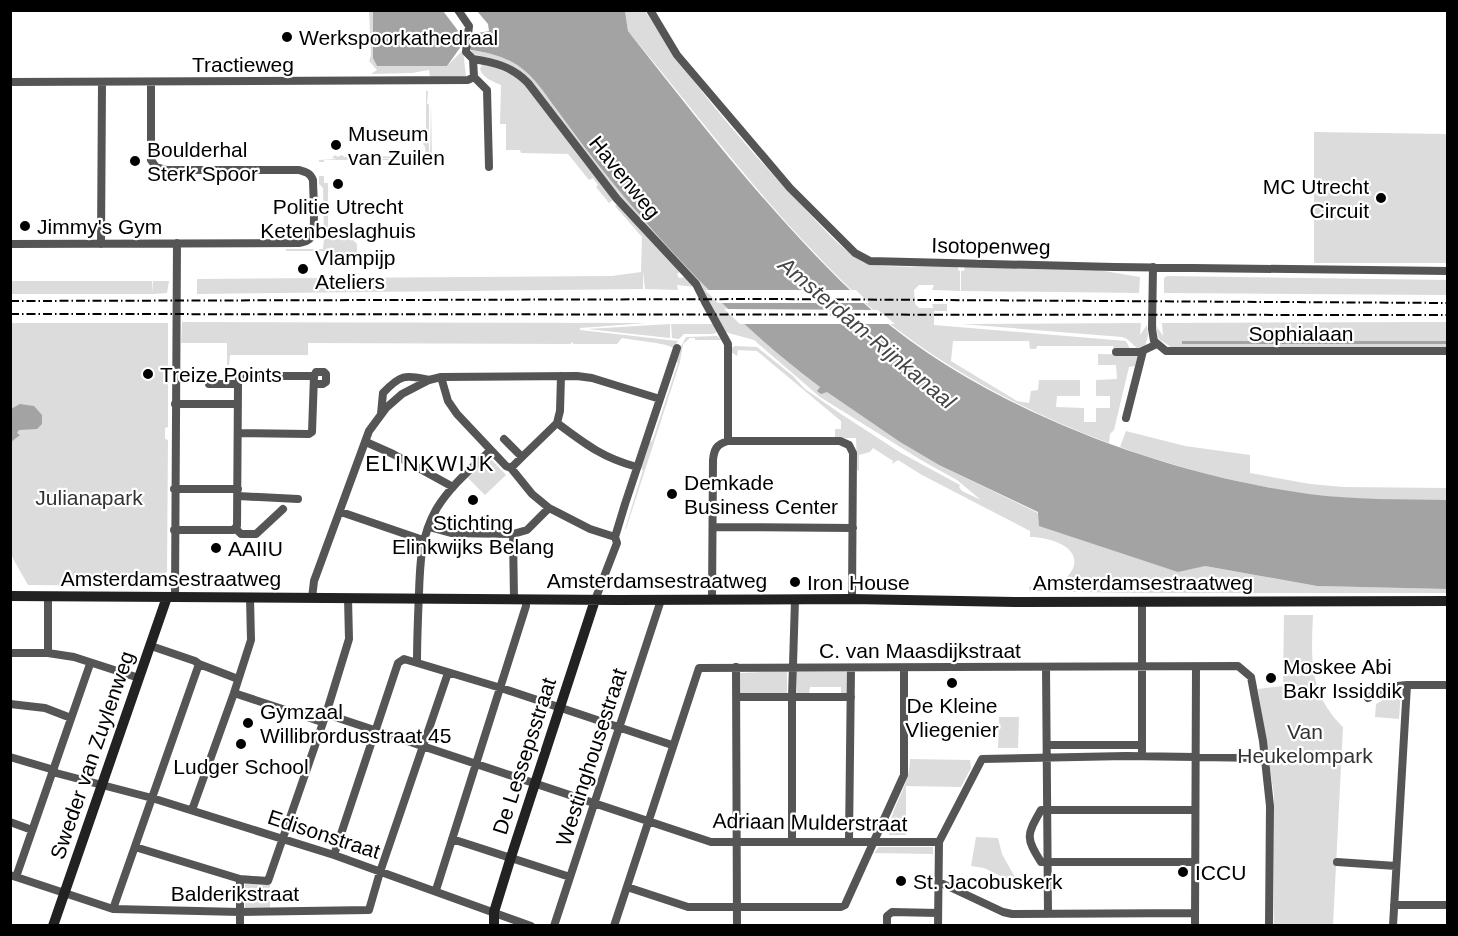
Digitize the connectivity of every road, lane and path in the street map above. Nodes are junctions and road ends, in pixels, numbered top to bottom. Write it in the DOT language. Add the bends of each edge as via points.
graph roads {
  1 [pos="458,10"];
  2 [pos="650,10"];
  3 [pos="473,59"];
  4 [pos="474,76"];
  5 [pos="10,82"];
  6 [pos="102,82"];
  7 [pos="151,82"];
  8 [pos="489,167"];
  9 [pos="177,243"];
  10 [pos="10,244"];
  11 [pos="101,244"];
  12 [pos="1153,267"];
  13 [pos="1448,271"];
  14 [pos="1157,344"];
  15 [pos="677,348"];
  16 [pos="1143,351"];
  17 [pos="1448,351"];
  18 [pos="1116,352"];
  19 [pos="561,376"];
  20 [pos="441,377"];
  21 [pos="429,380"];
  22 [pos="210,384"];
  23 [pos="238,384"];
  24 [pos="660,399"];
  25 [pos="175,404"];
  26 [pos="238,404"];
  27 [pos="381,414"];
  28 [pos="1126,418"];
  29 [pos="556,423"];
  30 [pos="238,434"];
  31 [pos="504,439"];
  32 [pos="728,441"];
  33 [pos="366,442"];
  34 [pos="491,450"];
  35 [pos="522,457"];
  36 [pos="637,467"];
  37 [pos="511,468"];
  38 [pos="453,487"];
  39 [pos="174,489"];
  40 [pos="238,493"];
  41 [pos="298,499"];
  42 [pos="549,508"];
  43 [pos="283,509"];
  44 [pos="340,512"];
  45 [pos="429,526"];
  46 [pos="713,527"];
  47 [pos="853,528"];
  48 [pos="236,529"];
  49 [pos="174,530"];
  50 [pos="513,534"];
  51 [pos="615,537"];
  52 [pos="423,540"];
  53 [pos="10,596"];
  54 [pos="48,596"];
  55 [pos="171,597"];
  56 [pos="250,598"];
  57 [pos="312,598"];
  58 [pos="348,598"];
  59 [pos="419,598"];
  60 [pos="514,599"];
  61 [pos="526,599"];
  62 [pos="712,599"];
  63 [pos="852,599"];
  64 [pos="596,600"];
  65 [pos="661,600"];
  66 [pos="795,600"];
  67 [pos="1142,602"];
  68 [pos="1448,602"];
  69 [pos="151,646"];
  70 [pos="10,654"];
  71 [pos="48,654"];
  72 [pos="417,662"];
  73 [pos="90,664"];
  74 [pos="199,664"];
  75 [pos="1046,667"];
  76 [pos="1142,667"];
  77 [pos="1196,667"];
  78 [pos="736,668"];
  79 [pos="851,668"];
  80 [pos="904,668"];
  81 [pos="793,669"];
  82 [pos="448,673"];
  83 [pos="139,678"];
  84 [pos="238,679"];
  85 [pos="1407,685"];
  86 [pos="1448,685"];
  87 [pos="501,688"];
  88 [pos="234,693"];
  89 [pos="737,696"];
  90 [pos="792,697"];
  91 [pos="851,697"];
  92 [pos="1368,698"];
  93 [pos="10,704"];
  94 [pos="560,708"];
  95 [pos="71,718"];
  96 [pos="324,718"];
  97 [pos="620,728"];
  98 [pos="375,730"];
  99 [pos="672,745"];
  100 [pos="1047,745"];
  101 [pos="1142,745"];
  102 [pos="423,746"];
  103 [pos="1142,756"];
  104 [pos="1196,756"];
  105 [pos="10,757"];
  106 [pos="1047,757"];
  107 [pos="1265,758"];
  108 [pos="476,763"];
  109 [pos="54,770"];
  110 [pos="536,783"];
  111 [pos="102,786"];
  112 [pos="152,798"];
  113 [pos="595,802"];
  114 [pos="192,810"];
  115 [pos="1047,810"];
  116 [pos="1195,810"];
  117 [pos="648,820"];
  118 [pos="10,822"];
  119 [pos="32,830"];
  120 [pos="282,838"];
  121 [pos="452,839"];
  122 [pos="792,841"];
  123 [pos="736,842"];
  124 [pos="849,842"];
  125 [pos="873,842"];
  126 [pos="939,842"];
  127 [pos="135,847"];
  128 [pos="334,855"];
  129 [pos="511,857"];
  130 [pos="1048,862"];
  131 [pos="1195,862"];
  132 [pos="1337,862"];
  133 [pos="1396,866"];
  134 [pos="380,872"];
  135 [pos="13,876"];
  136 [pos="570,877"];
  137 [pos="240,879"];
  138 [pos="939,882"];
  139 [pos="627,887"];
  140 [pos="436,890"];
  141 [pos="63,894"];
  142 [pos="1394,905"];
  143 [pos="1448,905"];
  144 [pos="736,907"];
  145 [pos="113,909"];
  146 [pos="240,912"];
  147 [pos="494,912"];
  148 [pos="938,913"];
  149 [pos="1048,913"];
  150 [pos="1195,913"];
  151 [pos="53,926"];
  152 [pos="240,926"];
  153 [pos="494,926"];
  154 [pos="531,926"];
  155 [pos="554,926"];
  156 [pos="614,926"];
  157 [pos="737,926"];
  158 [pos="887,926"];
  159 [pos="938,926"];
  160 [pos="1195,926"];
  161 [pos="1269,926"];
  162 [pos="1393,926"];
  1 -- 3 [label="street" via="469,26 466,46"];
  2 -- 12 [label="street, Isotopenweg" via="678,55 790,188 865,259"];
  3 -- 4 [label="street"];
  3 -- 32 [label="street, Havenweg" via="494,62 528,82 617,199 696,284 728,344"];
  4 -- 7 [label="street, Tractieweg" via="468,80 415,81"];
  4 -- 8 [label="street" via="487,90"];
  5 -- 6 [label="street, Tractieweg"];
  6 -- 7 [label="street, Tractieweg"];
  6 -- 11 [label="street"];
  7 -- 9 [label="street" via="151,145 153,164 158,169 299,170 306,171 313,180 313,233 309,240"];
  9 -- 11 [label="street"];
  9 -- 25 [label="street"];
  10 -- 11 [label="street"];
  12 -- 13 [label="street, Isotopenweg"];
  12 -- 14 [label="street" via="1151,324"];
  14 -- 16 [label="street"];
  14 -- 17 [label="street, Sophialaan" via="1166,351"];
  15 -- 24 [label="street"];
  16 -- 18 [label="street"];
  16 -- 28 [label="street"];
  19 -- 20 [label="street"];
  19 -- 24 [label="street" via="592,378"];
  19 -- 29 [label="street"];
  20 -- 21 [label="street"];
  20 -- 34 [label="street" via="448,401"];
  21 -- 27 [label="street" via="402,394"];
  21 -- 27 [label="street" via="409,375 401,378 383,393"];
  22 -- 23 [label="street"];
  23 -- 26 [label="street"];
  23 -- 30 [label="street" via="243,376 314,380 312,432"];
  24 -- 36 [label="street"];
  25 -- 26 [label="street"];
  25 -- 39 [label="street"];
  26 -- 30 [label="street"];
  27 -- 33 [label="street"];
  29 -- 35 [label="street"];
  29 -- 36 [label="street" via="591,449"];
  30 -- 40 [label="street"];
  31 -- 35 [label="street"];
  32 -- 46 [label="street" via="720,443 714,451"];
  32 -- 47 [label="street" via="840,441 849,445 854,453"];
  33 -- 38 [label="street"];
  33 -- 44 [label="street"];
  34 -- 37 [label="street"];
  34 -- 38 [label="street"];
  35 -- 37 [label="street"];
  36 -- 51 [label="street"];
  37 -- 42 [label="street"];
  38 -- 45 [label="street"];
  39 -- 40 [label="street"];
  39 -- 49 [label="street"];
  40 -- 41 [label="street"];
  40 -- 48 [label="street"];
  42 -- 50 [label="street" via="526,530"];
  42 -- 51 [label="street"];
  43 -- 48 [label="street" via="256,534 242,534"];
  44 -- 52 [label="street"];
  44 -- 57 [label="street" via="314,581"];
  45 -- 50 [label="street" via="451,534"];
  45 -- 52 [label="street"];
  46 -- 47 [label="street"];
  46 -- 62 [label="street"];
  47 -- 63 [label="street"];
  48 -- 49 [label="street"];
  49 -- 55 [label="street"];
  50 -- 60 [label="street"];
  51 -- 64 [label="street" via="617,543"];
  52 -- 59 [label="street"];
  53 -- 54 [label="main road, Amsterdamsestraatweg"];
  54 -- 55 [label="main road, Amsterdamsestraatweg"];
  54 -- 71 [label="street"];
  55 -- 56 [label="main road, Amsterdamsestraatweg"];
  55 -- 69 [label="main road, Sweder van Zuylenweg"];
  56 -- 57 [label="main road, Amsterdamsestraatweg"];
  56 -- 84 [label="street" via="251,640"];
  57 -- 58 [label="main road, Amsterdamsestraatweg"];
  58 -- 59 [label="main road, Amsterdamsestraatweg"];
  58 -- 96 [label="street" via="349,639"];
  59 -- 60 [label="main road, Amsterdamsestraatweg"];
  59 -- 72 [label="street"];
  60 -- 61 [label="main road, Amsterdamsestraatweg"];
  61 -- 64 [label="main road, Amsterdamsestraatweg"];
  61 -- 87 [label="street"];
  62 -- 65 [label="main road, Amsterdamsestraatweg"];
  62 -- 66 [label="main road, Amsterdamsestraatweg"];
  63 -- 66 [label="main road, Amsterdamsestraatweg"];
  63 -- 67 [label="main road, Amsterdamsestraatweg"];
  64 -- 65 [label="main road, Amsterdamsestraatweg"];
  64 -- 94 [label="main road, De Lessepsstraat"];
  65 -- 97 [label="street, Westinghousestraat"];
  66 -- 81 [label="street"];
  67 -- 68 [label="main road, Amsterdamsestraatweg"];
  67 -- 76 [label="street"];
  69 -- 74 [label="street"];
  69 -- 83 [label="main road, Sweder van Zuylenweg"];
  70 -- 71 [label="street"];
  71 -- 73 [label="street"];
  72 -- 82 [label="street"];
  72 -- 98 [label="street" via="404,659 398,663"];
  73 -- 83 [label="street"];
  73 -- 95 [label="street"];
  74 -- 84 [label="street"];
  74 -- 112 [label="street"];
  75 -- 76 [label="street, C. van Maasdijkstraat"];
  75 -- 80 [label="street, C. van Maasdijkstraat"];
  75 -- 100 [label="street"];
  76 -- 77 [label="street, C. van Maasdijkstraat"];
  76 -- 101 [label="street"];
  77 -- 104 [label="street"];
  77 -- 107 [label="street, C. van Maasdijkstraat" via="1238,666 1251,677"];
  78 -- 81 [label="street, C. van Maasdijkstraat"];
  78 -- 89 [label="street"];
  78 -- 99 [label="street, C. van Maasdijkstraat" via="699,668"];
  79 -- 80 [label="street, C. van Maasdijkstraat"];
  79 -- 81 [label="street, C. van Maasdijkstraat"];
  79 -- 91 [label="street"];
  80 -- 125 [label="street" via="904,775"];
  81 -- 90 [label="street"];
  82 -- 87 [label="street"];
  82 -- 102 [label="street"];
  83 -- 111 [label="main road, Sweder van Zuylenweg"];
  84 -- 88 [label="street"];
  85 -- 86 [label="street"];
  85 -- 92 [label="street" via="1387,687"];
  85 -- 133 [label="street"];
  87 -- 94 [label="street"];
  87 -- 108 [label="street"];
  88 -- 96 [label="street, Adriaan Mulderstraat"];
  88 -- 114 [label="street"];
  89 -- 90 [label="street"];
  89 -- 123 [label="street"];
  90 -- 91 [label="street"];
  90 -- 122 [label="street"];
  91 -- 124 [label="street"];
  93 -- 95 [label="street" via="45,708"];
  94 -- 97 [label="street"];
  94 -- 110 [label="main road, De Lessepsstraat"];
  95 -- 109 [label="street"];
  96 -- 98 [label="street, Adriaan Mulderstraat"];
  96 -- 120 [label="street"];
  97 -- 99 [label="street"];
  97 -- 113 [label="street, Westinghousestraat"];
  98 -- 102 [label="street, Adriaan Mulderstraat"];
  98 -- 128 [label="street"];
  99 -- 117 [label="street"];
  100 -- 101 [label="street"];
  100 -- 106 [label="street"];
  101 -- 103 [label="street"];
  102 -- 108 [label="street, Adriaan Mulderstraat"];
  102 -- 134 [label="street"];
  103 -- 104 [label="street"];
  103 -- 106 [label="street"];
  104 -- 107 [label="street"];
  104 -- 116 [label="street"];
  105 -- 109 [label="street, Edisonstraat"];
  106 -- 115 [label="street"];
  106 -- 126 [label="street" via="982,759"];
  107 -- 161 [label="street, C. van Maasdijkstraat" via="1270,806"];
  108 -- 110 [label="street, Adriaan Mulderstraat"];
  108 -- 121 [label="street"];
  109 -- 111 [label="street, Edisonstraat"];
  109 -- 119 [label="street"];
  110 -- 113 [label="street, Adriaan Mulderstraat"];
  110 -- 129 [label="main road, De Lessepsstraat"];
  111 -- 112 [label="street, Edisonstraat"];
  111 -- 141 [label="main road, Sweder van Zuylenweg"];
  112 -- 114 [label="street, Edisonstraat"];
  112 -- 127 [label="street"];
  113 -- 117 [label="street, Adriaan Mulderstraat"];
  113 -- 136 [label="street, Westinghousestraat"];
  114 -- 120 [label="street, Edisonstraat"];
  115 -- 116 [label="street"];
  115 -- 130 [label="street"];
  115 -- 130 [label="street" via="1041,810 1030,830 1029,843 1041,862"];
  116 -- 131 [label="street"];
  117 -- 123 [label="street, Adriaan Mulderstraat" via="711,842"];
  117 -- 139 [label="street"];
  118 -- 119 [label="street"];
  119 -- 135 [label="street"];
  120 -- 128 [label="street, Edisonstraat"];
  120 -- 137 [label="street" via="268,880"];
  121 -- 129 [label="street"];
  121 -- 140 [label="street"];
  122 -- 123 [label="street, Adriaan Mulderstraat"];
  122 -- 124 [label="street, Adriaan Mulderstraat"];
  123 -- 144 [label="street"];
  124 -- 125 [label="street, Adriaan Mulderstraat"];
  125 -- 126 [label="street, Adriaan Mulderstraat"];
  125 -- 144 [label="street" via="841,907"];
  126 -- 138 [label="street"];
  127 -- 137 [label="street"];
  127 -- 145 [label="street"];
  128 -- 134 [label="street, Edisonstraat"];
  129 -- 136 [label="street"];
  129 -- 147 [label="main road, De Lessepsstraat"];
  130 -- 131 [label="street"];
  130 -- 149 [label="street"];
  131 -- 150 [label="street"];
  132 -- 133 [label="street"];
  133 -- 142 [label="street"];
  134 -- 140 [label="street, Edisonstraat"];
  134 -- 146 [label="street, Balderikstraat" via="369,910"];
  135 -- 141 [label="street, Balderikstraat"];
  136 -- 155 [label="street, Westinghousestraat"];
  137 -- 146 [label="street"];
  138 -- 148 [label="street"];
  138 -- 149 [label="street" via="1003,912"];
  139 -- 144 [label="street" via="688,907"];
  139 -- 156 [label="street"];
  140 -- 147 [label="street, Edisonstraat"];
  141 -- 145 [label="street, Balderikstraat"];
  141 -- 151 [label="main road, Sweder van Zuylenweg"];
  142 -- 143 [label="street"];
  142 -- 162 [label="street"];
  144 -- 157 [label="street"];
  145 -- 146 [label="street, Balderikstraat"];
  146 -- 152 [label="street"];
  147 -- 153 [label="main road, De Lessepsstraat"];
  147 -- 154 [label="street, Edisonstraat"];
  148 -- 158 [label="street" via="889,913"];
  148 -- 159 [label="street"];
  149 -- 150 [label="street"];
  150 -- 160 [label="street"];
}
